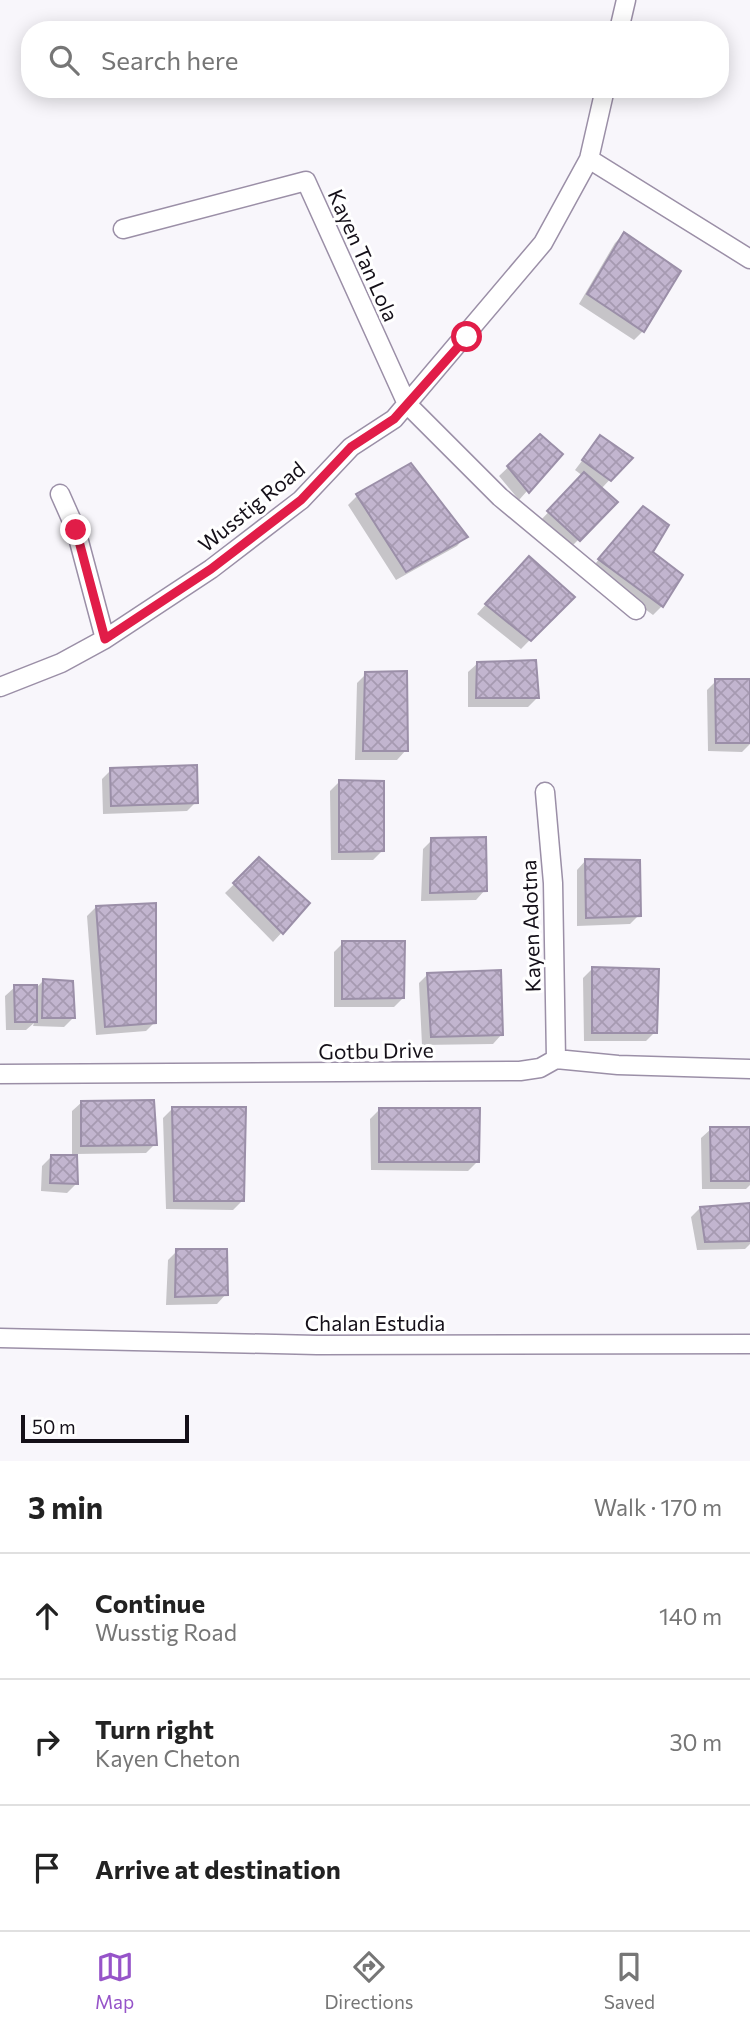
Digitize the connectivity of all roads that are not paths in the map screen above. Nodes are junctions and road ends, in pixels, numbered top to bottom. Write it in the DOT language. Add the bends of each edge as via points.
graph roads {
  1 [pos="626,0"];
  2 [pos="621,21"];
  3 [pos="603,98"];
  4 [pos="589,159"];
  5 [pos="123,229"];
  6 [pos="750,260"];
  7 [pos="407,404"];
  8 [pos="60,494"];
  9 [pos="636,610"];
  10 [pos="105,639"];
  11 [pos="0,687"];
  12 [pos="545,792"];
  13 [pos="556,1059"];
  14 [pos="750,1069"];
  15 [pos="0,1074"];
  16 [pos="0,1338"];
  17 [pos="750,1344"];
  1 -- 2 [label="street"];
  3 -- 4 [label="street, Wusstig Road"];
  4 -- 6 [label="street"];
  4 -- 7 [label="street, Wusstig Road" via="543,243"];
  5 -- 7 [label="street, Kayen Tan Lola" via="306,181"];
  7 -- 9 [label="street" via="500,497"];
  7 -- 10 [label="street, Wusstig Road" via="394,419 351,447 301,500 211,569"];
  8 -- 10 [label="street" via="76,530"];
  10 -- 11 [label="street, Wusstig Road" via="61,663"];
  12 -- 13 [label="street, Kayen Adotna" via="553,883"];
  13 -- 14 [label="street, Gotbu Drive"];
  13 -- 15 [label="street, Gotbu Drive" via="520,1071"];
  16 -- 17 [label="street, Chalan Estudia" via="317,1345"];
}
